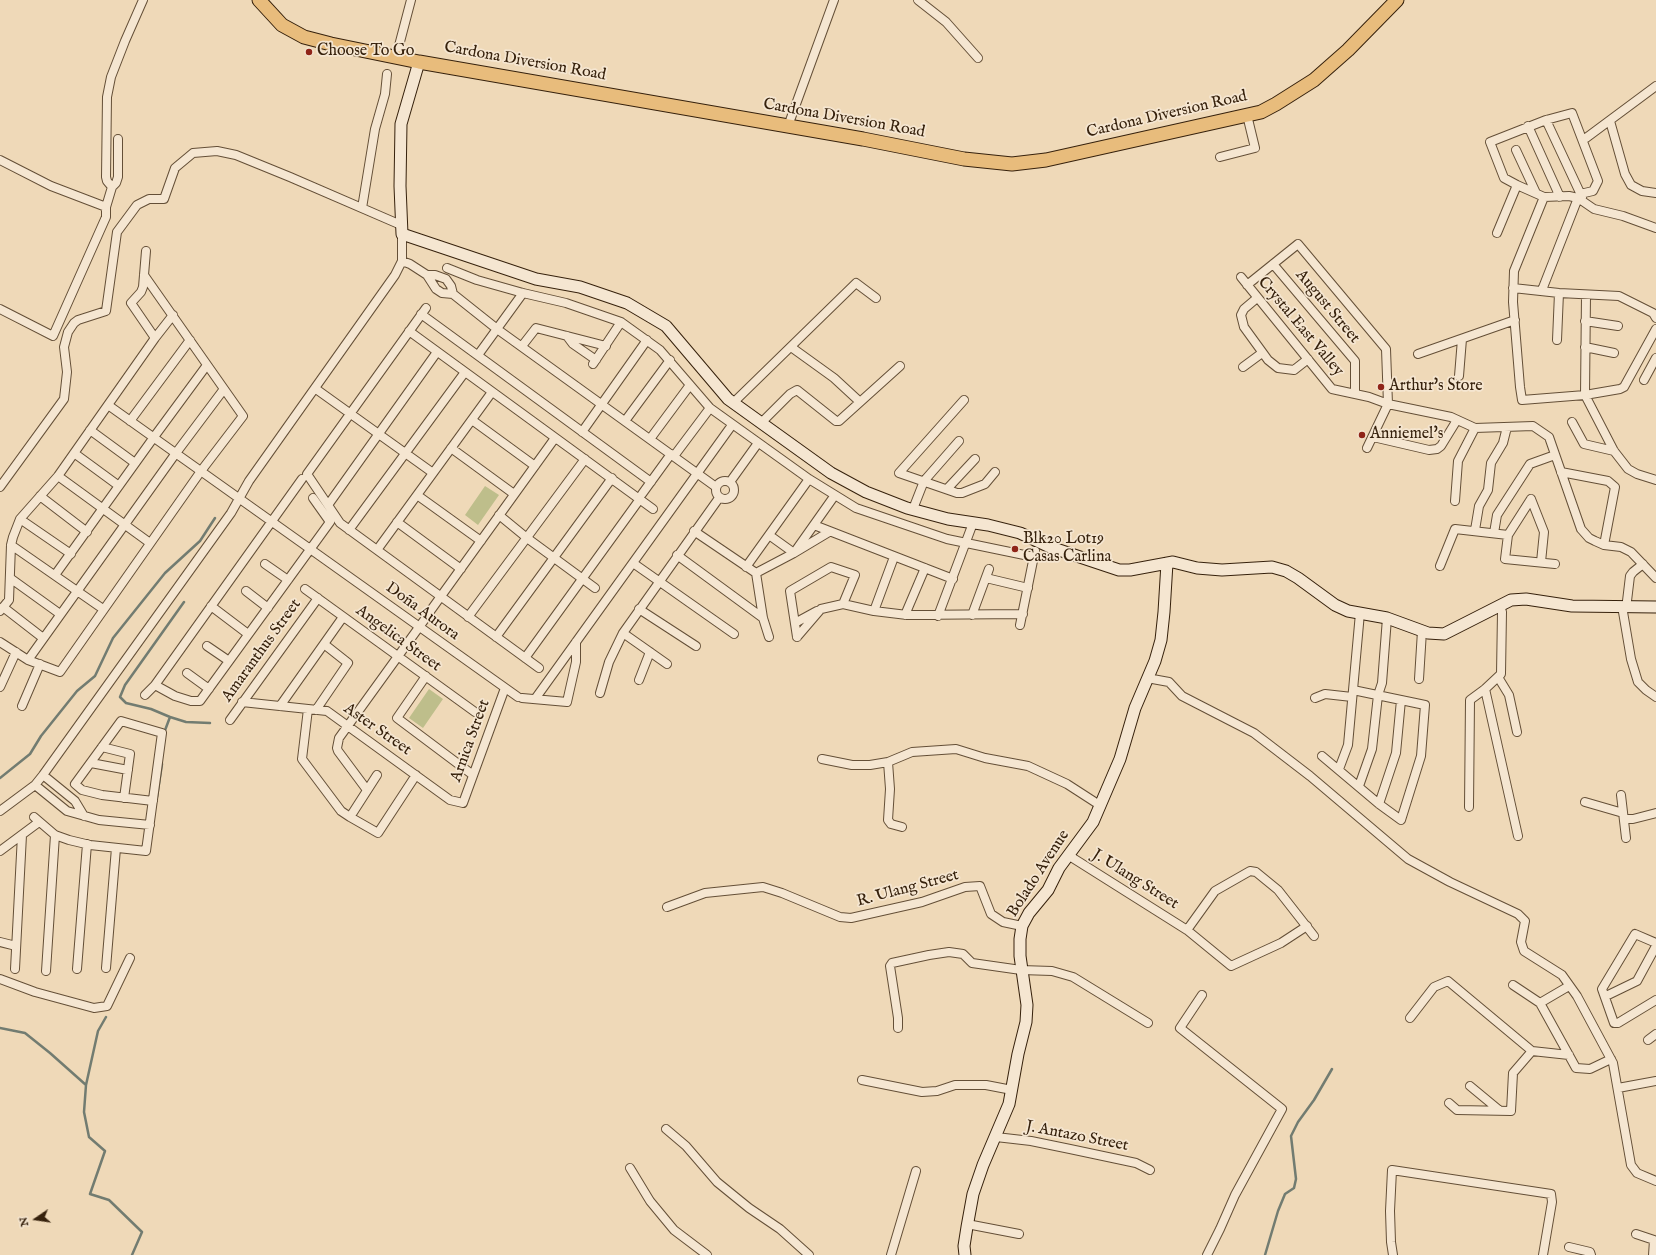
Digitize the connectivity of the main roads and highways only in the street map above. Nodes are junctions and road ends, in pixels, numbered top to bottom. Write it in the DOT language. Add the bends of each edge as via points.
graph roads {
  1 [pos="259,0"];
  2 [pos="1397,0"];
  1 -- 2 [label="main road, Cardona Diversion Road" via="282,25 304,37 419,62 964,159 1012,164 1046,160 1261,112 1314,80"];
}
